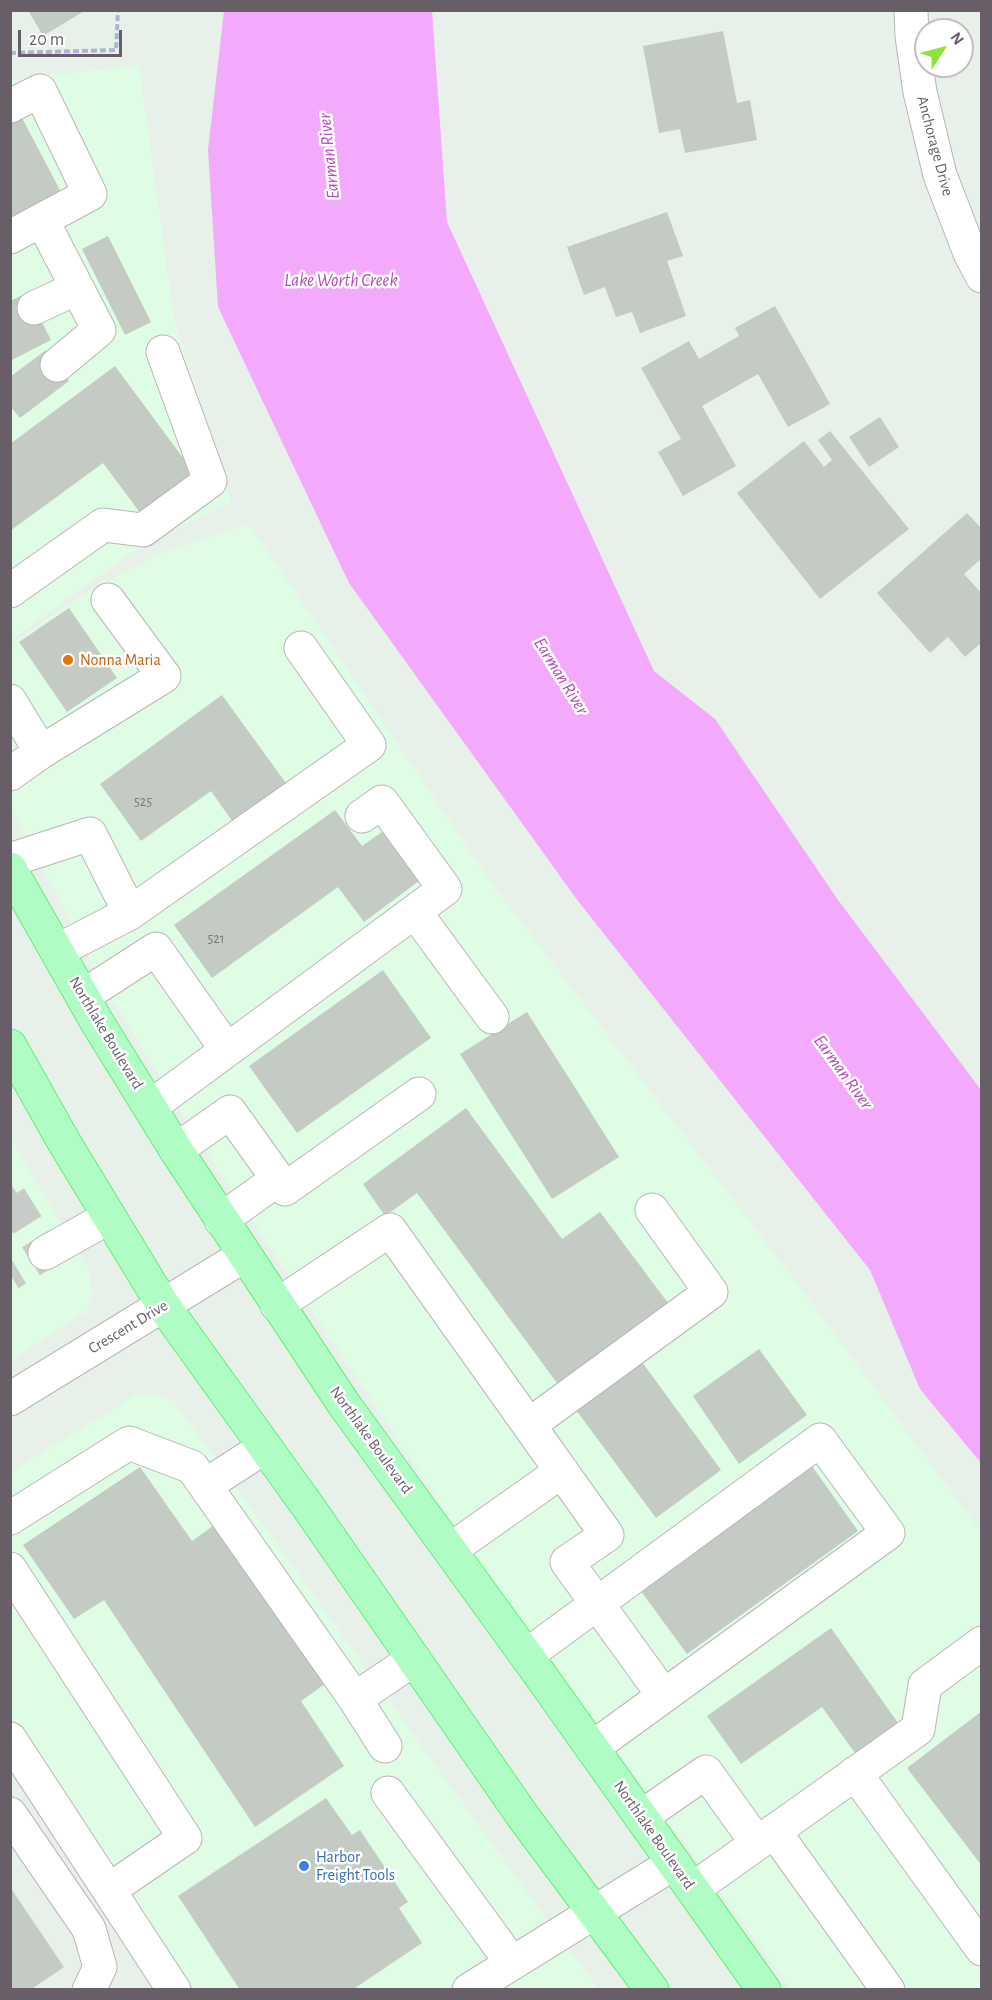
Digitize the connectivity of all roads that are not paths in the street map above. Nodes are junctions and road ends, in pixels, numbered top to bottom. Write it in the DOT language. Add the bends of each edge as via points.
graph roads {
  1 [pos="911,10"];
  2 [pos="10,106"];
  3 [pos="42,220"];
  4 [pos="10,237"];
  5 [pos="981,276"];
  6 [pos="77,288"];
  7 [pos="34,308"];
  8 [pos="163,352"];
  9 [pos="57,365"];
  10 [pos="10,591"];
  11 [pos="108,600"];
  12 [pos="301,648"];
  13 [pos="10,701"];
  14 [pos="41,752"];
  15 [pos="10,774"];
  16 [pos="362,816"];
  17 [pos="10,860"];
  18 [pos="10,869"];
  19 [pos="415,912"];
  20 [pos="130,913"];
  21 [pos="57,951"];
  22 [pos="83,996"];
  23 [pos="492,1017"];
  24 [pos="10,1046"];
  25 [pos="227,1050"];
  26 [pos="419,1094"];
  27 [pos="150,1107"];
  28 [pos="176,1150"];
  29 [pos="278,1179"];
  30 [pos="652,1210"];
  31 [pos="109,1217"];
  32 [pos="221,1220"];
  33 [pos="45,1253"];
  34 [pos="245,1255"];
  35 [pos="163,1305"];
  36 [pos="277,1305"];
  37 [pos="10,1399"];
  38 [pos="530,1425"];
  39 [pos="265,1447"];
  40 [pos="562,1471"];
  41 [pos="206,1485"];
  42 [pos="10,1518"];
  43 [pos="450,1550"];
  44 [pos="10,1569"];
  45 [pos="597,1603"];
  46 [pos="981,1643"];
  47 [pos="526,1655"];
  48 [pos="414,1659"];
  49 [pos="664,1696"];
  50 [pos="354,1698"];
  51 [pos="10,1739"];
  52 [pos="385,1746"];
  53 [pos="592,1748"];
  54 [pos="855,1773"];
  55 [pos="388,1793"];
  56 [pos="10,1814"];
  57 [pos="641,1817"];
  58 [pos="765,1837"];
  59 [pos="683,1876"];
  60 [pos="109,1890"];
  61 [pos="595,1912"];
  62 [pos="981,1949"];
  63 [pos="512,1963"];
  64 [pos="89,1989"];
  65 [pos="174,1989"];
  66 [pos="469,1989"];
  67 [pos="652,1989"];
  68 [pos="764,1989"];
  69 [pos="888,1989"];
  1 -- 5 [label="street, Anchorage Drive" via="920,93 940,174"];
  2 -- 3 [label="street" via="40,91 90,194"];
  3 -- 4 [label="street"];
  3 -- 6 [label="street"];
  6 -- 7 [label="street"];
  6 -- 9 [label="street" via="99,330"];
  8 -- 10 [label="street" via="210,481 143,530 103,525"];
  11 -- 14 [label="street" via="164,676"];
  12 -- 20 [label="street" via="369,745"];
  13 -- 14 [label="street"];
  14 -- 15 [label="street"];
  16 -- 19 [label="street" via="382,802 445,889"];
  17 -- 20 [label="street" via="90,834"];
  18 -- 21 [label="main road, Northlake Boulevard"];
  19 -- 23 [label="street"];
  19 -- 25 [label="street"];
  20 -- 21 [label="street"];
  21 -- 22 [label="main road, Northlake Boulevard"];
  22 -- 25 [label="street" via="156,949"];
  22 -- 27 [label="main road, Northlake Boulevard"];
  24 -- 31 [label="main road"];
  25 -- 27 [label="street"];
  26 -- 29 [label="street" via="285,1189"];
  27 -- 28 [label="main road, Northlake Boulevard"];
  28 -- 29 [label="street" via="230,1112"];
  28 -- 32 [label="main road, Northlake Boulevard"];
  29 -- 32 [label="street"];
  30 -- 38 [label="street" via="711,1292"];
  31 -- 33 [label="street"];
  31 -- 35 [label="main road"];
  32 -- 34 [label="main road, Northlake Boulevard"];
  34 -- 35 [label="street, Crescent Drive"];
  34 -- 36 [label="main road, Northlake Boulevard"];
  35 -- 37 [label="street, Crescent Drive"];
  35 -- 39 [label="main road"];
  36 -- 38 [label="street" via="390,1230"];
  36 -- 43 [label="main road, Northlake Boulevard"];
  38 -- 40 [label="street"];
  39 -- 41 [label="street"];
  39 -- 48 [label="main road"];
  40 -- 43 [label="street"];
  40 -- 45 [label="street" via="607,1534 567,1562"];
  41 -- 42 [label="street" via="192,1467 129,1443"];
  41 -- 50 [label="street"];
  43 -- 47 [label="main road, Northlake Boulevard"];
  44 -- 60 [label="street" via="186,1838"];
  45 -- 47 [label="street"];
  45 -- 49 [label="street"];
  45 -- 49 [label="street" via="820,1440 888,1533"];
  46 -- 54 [label="street" via="925,1685 918,1729"];
  47 -- 53 [label="main road, Northlake Boulevard"];
  48 -- 50 [label="street"];
  48 -- 61 [label="main road"];
  49 -- 53 [label="street"];
  50 -- 52 [label="street"];
  51 -- 60 [label="street"];
  53 -- 57 [label="main road, Northlake Boulevard"];
  54 -- 58 [label="street"];
  54 -- 62 [label="street"];
  55 -- 63 [label="street"];
  56 -- 64 [label="street" via="89,1929 100,1967"];
  57 -- 58 [label="street" via="706,1772"];
  57 -- 59 [label="main road, Northlake Boulevard"];
  58 -- 59 [label="street"];
  58 -- 69 [label="street"];
  59 -- 61 [label="street"];
  59 -- 68 [label="main road, Northlake Boulevard"];
  60 -- 65 [label="street"];
  61 -- 63 [label="street"];
  61 -- 67 [label="main road"];
  63 -- 66 [label="street"];
}
